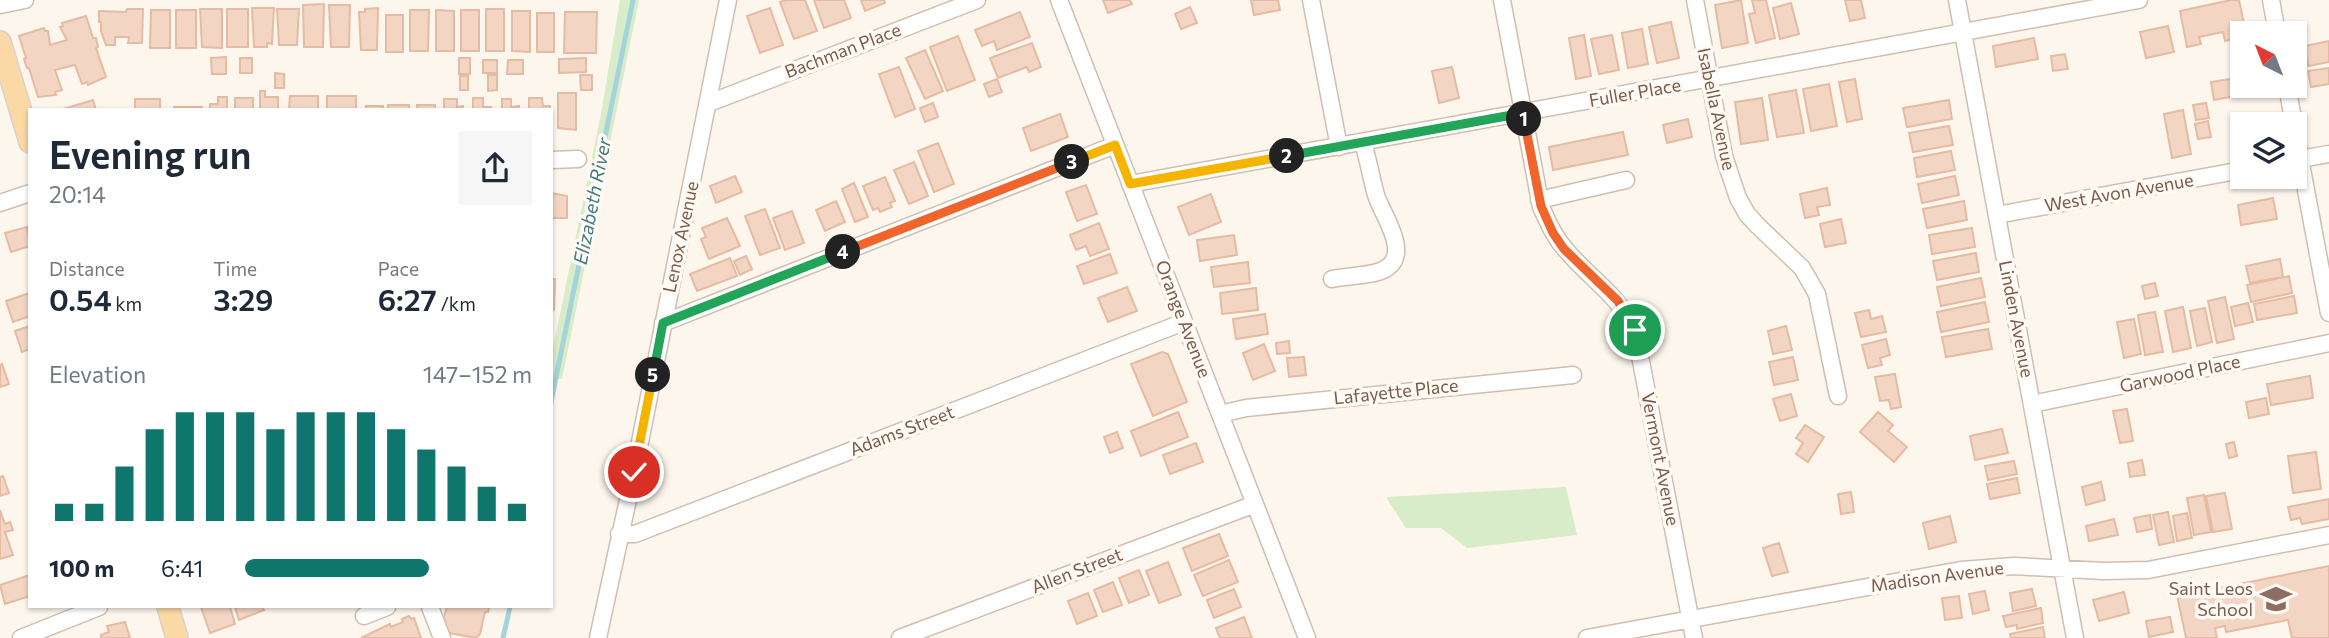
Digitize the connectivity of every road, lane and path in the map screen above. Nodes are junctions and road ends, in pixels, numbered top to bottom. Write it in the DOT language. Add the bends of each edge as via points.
graph roads {
  1 [pos="25,0"];
  2 [pos="728,0"];
  3 [pos="977,0"];
  4 [pos="1059,0"];
  5 [pos="1311,0"];
  6 [pos="1502,0"];
  7 [pos="1695,0"];
  8 [pos="1957,0"];
  9 [pos="2139,0"];
  10 [pos="2271,0"];
  11 [pos="0,5"];
  12 [pos="2275,21"];
  13 [pos="1963,32"];
  14 [pos="0,42"];
  15 [pos="1709,79"];
  16 [pos="709,103"];
  17 [pos="1523,113"];
  18 [pos="28,135"];
  19 [pos="1363,142"];
  20 [pos="1115,145"];
  21 [pos="1339,147"];
  22 [pos="2329,154"];
  23 [pos="2307,158"];
  24 [pos="578,159"];
  25 [pos="553,160"];
  26 [pos="2230,172"];
  27 [pos="1626,180"];
  28 [pos="1130,184"];
  29 [pos="2303,189"];
  30 [pos="28,194"];
  31 [pos="1539,200"];
  32 [pos="0,203"];
  33 [pos="1997,215"];
  34 [pos="1332,279"];
  35 [pos="2329,313"];
  36 [pos="1184,322"];
  37 [pos="663,323"];
  38 [pos="2329,343"];
  39 [pos="1573,374"];
  40 [pos="1838,396"];
  41 [pos="2032,404"];
  42 [pos="1220,414"];
  43 [pos="1255,503"];
  44 [pos="619,534"];
  45 [pos="2329,535"];
  46 [pos="2062,567"];
  47 [pos="96,608"];
  48 [pos="168,608"];
  49 [pos="384,608"];
  50 [pos="430,608"];
  51 [pos="364,616"];
  52 [pos="1691,620"];
  53 [pos="21,638"];
  54 [pos="177,638"];
  55 [pos="442,638"];
  56 [pos="598,638"];
  57 [pos="900,638"];
  58 [pos="1307,638"];
  59 [pos="1587,638"];
  60 [pos="1695,638"];
  61 [pos="2075,638"];
  1 -- 11 [label="street"];
  2 -- 16 [label="street, Lenox Avenue"];
  3 -- 16 [label="street, Bachman Place"];
  4 -- 20 [label="street, Orange Avenue"];
  5 -- 21 [label="street"];
  6 -- 17 [label="street, Vermont Avenue"];
  7 -- 15 [label="street, Isabella Avenue"];
  8 -- 13 [label="street, Linden Avenue"];
  9 -- 13 [label="street, Fuller Place"];
  10 -- 12 [label="street"];
  13 -- 15 [label="street, Fuller Place"];
  13 -- 33 [label="street, Linden Avenue"];
  14 -- 18 [label="main road"];
  15 -- 17 [label="street, Fuller Place"];
  15 -- 40 [label="street, Isabella Avenue" via="1724,156 1738,198 1757,225 1802,268 1817,294"];
  16 -- 37 [label="street, Lenox Avenue"];
  17 -- 19 [label="street, Fuller Place"];
  17 -- 31 [label="street, Vermont Avenue"];
  19 -- 21 [label="street, Fuller Place"];
  19 -- 34 [label="street" via="1396,255 1380,271"];
  20 -- 28 [label="street, Orange Avenue"];
  20 -- 37 [label="street"];
  21 -- 28 [label="street, Fuller Place"];
  22 -- 23 [label="street"];
  24 -- 25 [label="street"];
  26 -- 33 [label="street, West Avon Avenue"];
  27 -- 31 [label="street"];
  28 -- 36 [label="street, Orange Avenue"];
  29 -- 35 [label="street"];
  30 -- 32 [label="street"];
  31 -- 52 [label="street, Vermont Avenue" via="1564,249 1618,301 1635,330"];
  33 -- 41 [label="street, Linden Avenue"];
  36 -- 42 [label="street, Orange Avenue"];
  36 -- 44 [label="street, Adams Street" via="635,534"];
  37 -- 44 [label="street, Lenox Avenue"];
  38 -- 41 [label="street, Garwood Place"];
  39 -- 42 [label="street, Lafayette Place"];
  41 -- 46 [label="street, Linden Avenue"];
  42 -- 43 [label="street, Orange Avenue"];
  43 -- 57 [label="street, Allen Street"];
  43 -- 58 [label="street, Orange Avenue"];
  44 -- 56 [label="street, Lenox Avenue"];
  45 -- 46 [label="street, Madison Avenue" via="2148,570"];
  46 -- 52 [label="street, Madison Avenue" via="1961,570"];
  46 -- 61 [label="street, Linden Avenue"];
  47 -- 53 [label="street"];
  48 -- 54 [label="main road"];
  49 -- 51 [label="street"];
  50 -- 55 [label="street"];
  52 -- 59 [label="street, Madison Avenue"];
  52 -- 60 [label="street, Vermont Avenue"];
}
